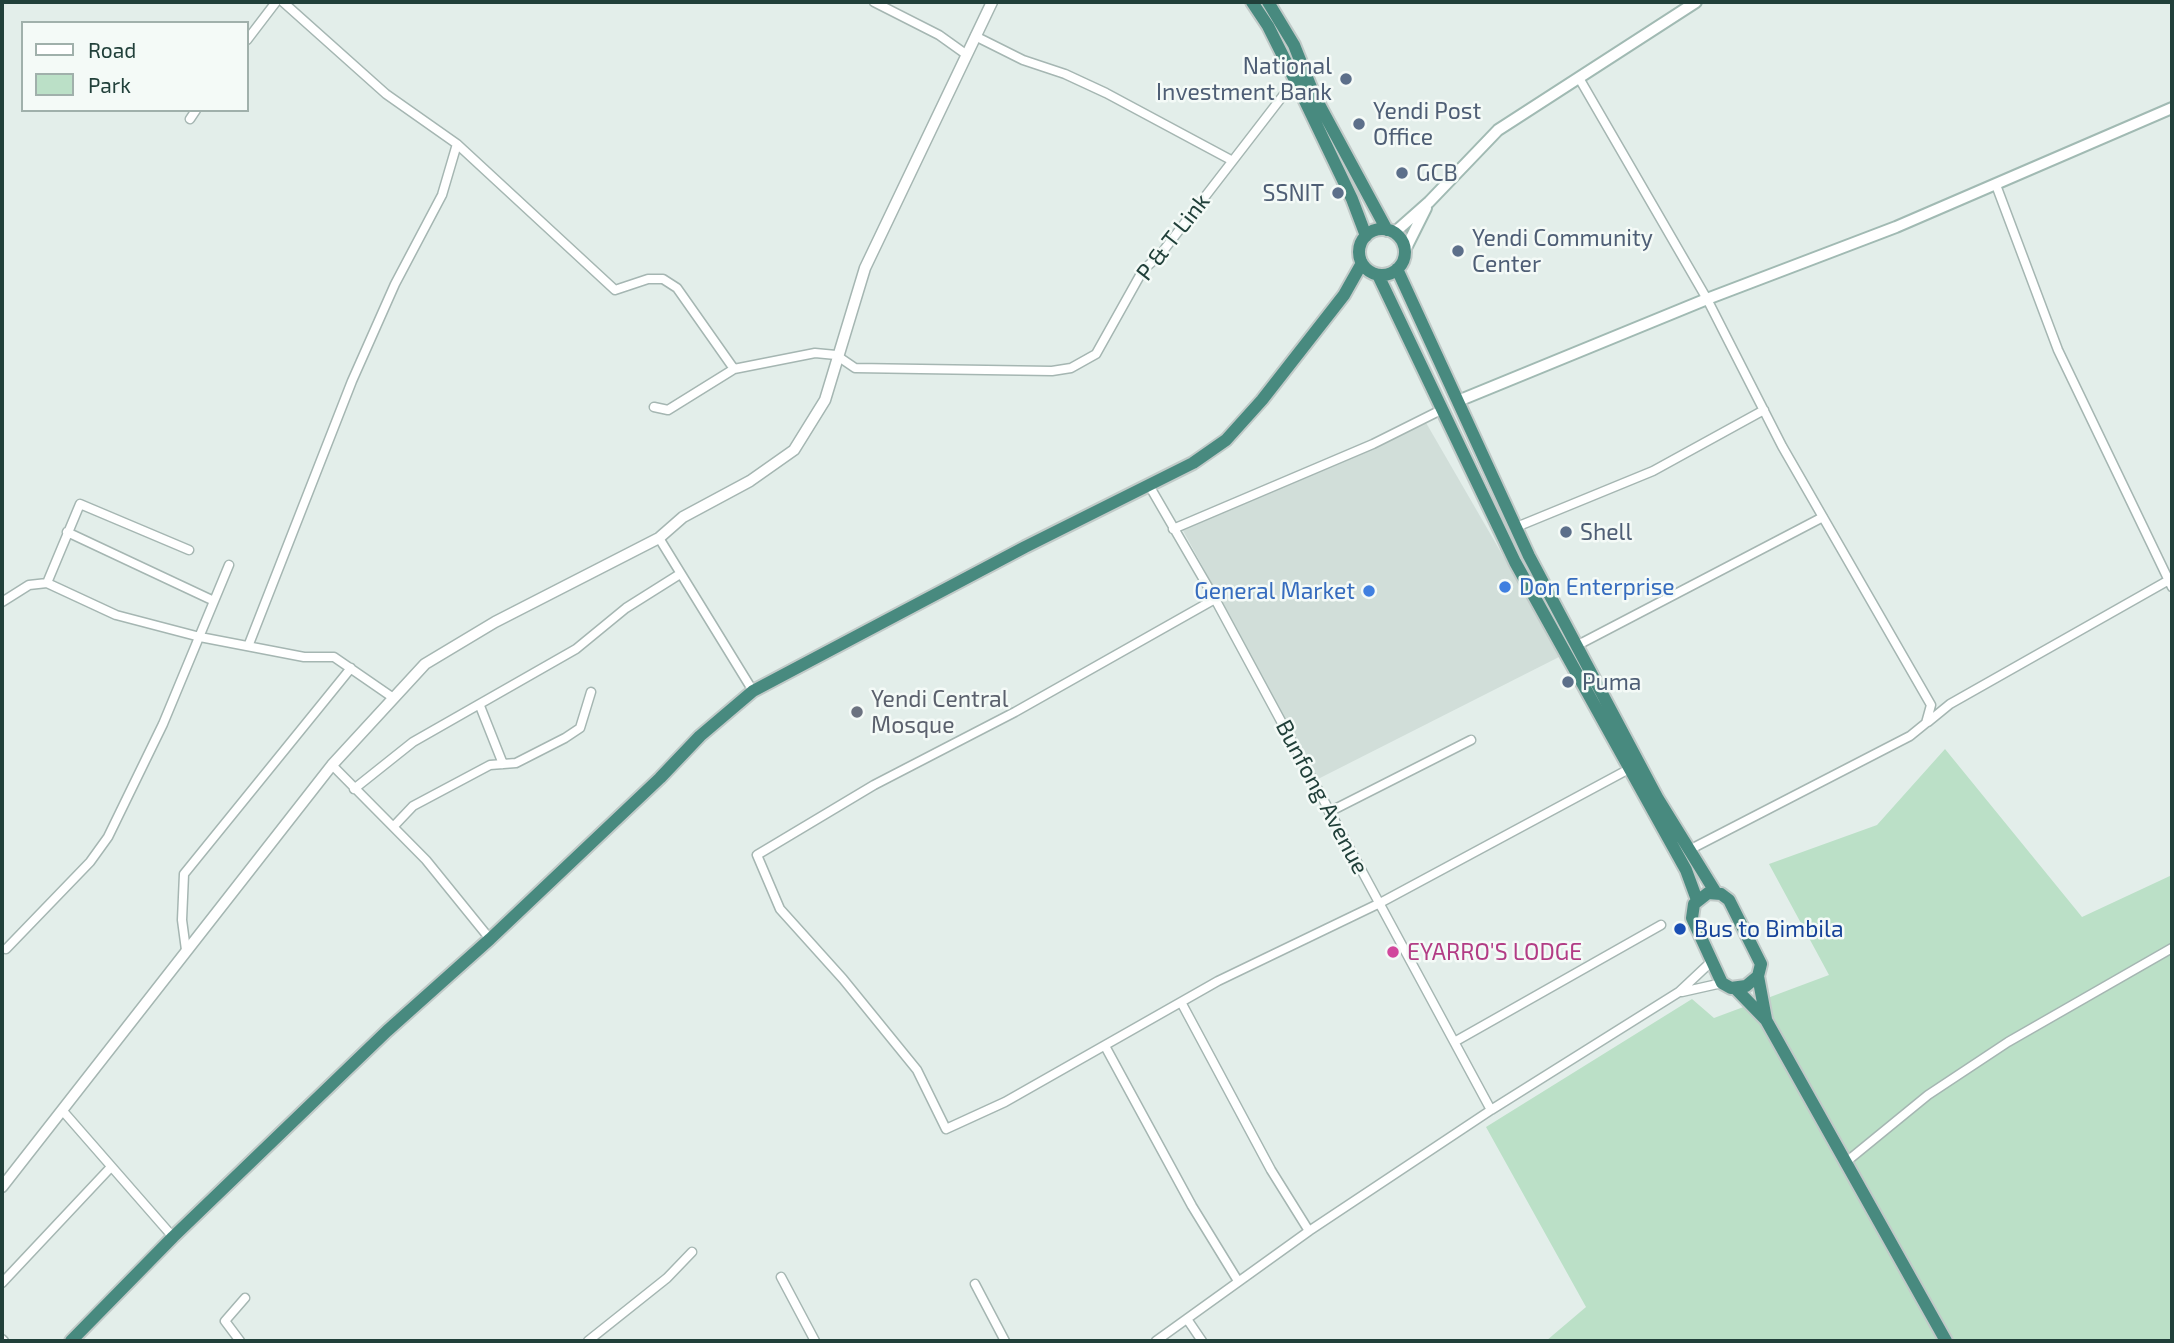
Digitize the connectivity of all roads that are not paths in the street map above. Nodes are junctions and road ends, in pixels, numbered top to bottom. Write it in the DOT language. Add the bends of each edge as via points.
graph roads {
  1 [pos="276,2"];
  2 [pos="283,2"];
  3 [pos="874,2"];
  4 [pos="992,2"];
  5 [pos="1252,2"];
  6 [pos="1268,2"];
  7 [pos="1696,2"];
  8 [pos="975,36"];
  9 [pos="248,39"];
  10 [pos="967,55"];
  11 [pos="1579,78"];
  12 [pos="1295,80"];
  13 [pos="2172,108"];
  14 [pos="195,112"];
  15 [pos="190,119"];
  16 [pos="457,144"];
  17 [pos="1231,160"];
  18 [pos="1996,185"];
  19 [pos="1429,202"];
  20 [pos="1390,231"];
  21 [pos="1366,236"];
  22 [pos="1405,250"];
  23 [pos="1362,263"];
  24 [pos="1397,269"];
  25 [pos="1375,274"];
  26 [pos="1344,295"];
  27 [pos="1707,299"];
  28 [pos="836,355"];
  29 [pos="734,369"];
  30 [pos="1458,401"];
  31 [pos="654,407"];
  32 [pos="1443,409"];
  33 [pos="1764,410"];
  34 [pos="1150,487"];
  35 [pos="1823,517"];
  36 [pos="1514,528"];
  37 [pos="1173,529"];
  38 [pos="67,532"];
  39 [pos="659,538"];
  40 [pos="189,550"];
  41 [pos="229,565"];
  42 [pos="680,574"];
  43 [pos="47,583"];
  44 [pos="2171,583"];
  45 [pos="1215,599"];
  46 [pos="214,601"];
  47 [pos="2,602"];
  48 [pos="200,637"];
  49 [pos="249,644"];
  50 [pos="1576,646"];
  51 [pos="351,668"];
  52 [pos="752,691"];
  53 [pos="591,692"];
  54 [pos="392,697"];
  55 [pos="480,706"];
  56 [pos="1926,723"];
  57 [pos="1471,740"];
  58 [pos="503,764"];
  59 [pos="332,765"];
  60 [pos="1629,769"];
  61 [pos="354,789"];
  62 [pos="1329,812"];
  63 [pos="394,826"];
  64 [pos="1691,849"];
  65 [pos="1716,893"];
  66 [pos="1697,900"];
  67 [pos="1380,903"];
  68 [pos="1661,925"];
  69 [pos="490,939"];
  70 [pos="2172,948"];
  71 [pos="6,949"];
  72 [pos="186,950"];
  73 [pos="1712,961"];
  74 [pos="1758,976"];
  75 [pos="1722,983"];
  76 [pos="1737,989"];
  77 [pos="1679,992"];
  78 [pos="1181,1002"];
  79 [pos="1766,1020"];
  80 [pos="1457,1041"];
  81 [pos="1105,1046"];
  82 [pos="62,1110"];
  83 [pos="1491,1110"];
  84 [pos="1846,1162"];
  85 [pos="111,1167"];
  86 [pos="2,1187"];
  87 [pos="1309,1231"];
  88 [pos="173,1237"];
  89 [pos="692,1252"];
  90 [pos="781,1278"];
  91 [pos="1238,1281"];
  92 [pos="2,1283"];
  93 [pos="975,1284"];
  94 [pos="245,1298"];
  95 [pos="1187,1319"];
  96 [pos="71,1341"];
  97 [pos="240,1341"];
  98 [pos="588,1341"];
  99 [pos="815,1341"];
  100 [pos="1005,1341"];
  101 [pos="1156,1341"];
  102 [pos="1202,1341"];
  103 [pos="1946,1341"];
  1 -- 9 [label="street"];
  2 -- 16 [label="street" via="386,94"];
  3 -- 10 [label="street" via="939,35"];
  4 -- 8 [label="street"];
  5 -- 12 [label="highway"];
  6 -- 20 [label="highway"];
  7 -- 11 [label="main road"];
  8 -- 10 [label="street"];
  8 -- 17 [label="street" via="1106,93"];
  10 -- 28 [label="street" via="865,268"];
  11 -- 19 [label="main road" via="1498,130"];
  11 -- 27 [label="street"];
  12 -- 17 [label="street, P & T Link"];
  12 -- 21 [label="highway"];
  13 -- 18 [label="main road"];
  14 -- 15 [label="street"];
  16 -- 29 [label="street" via="615,290 648,279 663,279 677,288"];
  16 -- 49 [label="street" via="442,195 395,284 352,381"];
  17 -- 28 [label="street, P & T Link" via="1160,255 1143,270 1097,354 1071,368 855,369"];
  18 -- 27 [label="main road"];
  18 -- 44 [label="street" via="2052,338"];
  19 -- 20 [label="main road"];
  19 -- 22 [label="main road"];
  20 -- 21 [label="highway"];
  20 -- 22 [label="highway"];
  21 -- 23 [label="highway" via="1359,249"];
  22 -- 24 [label="highway"];
  23 -- 25 [label="highway"];
  23 -- 26 [label="highway"];
  24 -- 25 [label="highway"];
  24 -- 30 [label="highway"];
  25 -- 26 [label="highway"];
  25 -- 32 [label="highway"];
  26 -- 34 [label="highway" via="1226,440"];
  27 -- 30 [label="main road"];
  27 -- 33 [label="street"];
  28 -- 29 [label="street" via="815,353"];
  28 -- 39 [label="street" via="825,400 794,450 750,481 683,517"];
  29 -- 31 [label="street" via="668,410"];
  30 -- 36 [label="highway"];
  32 -- 37 [label="street" via="1373,444"];
  32 -- 60 [label="highway" via="1515,562"];
  33 -- 35 [label="street"];
  33 -- 36 [label="street" via="1653,471"];
  34 -- 37 [label="street, Bunfong Avenue"];
  34 -- 52 [label="highway" via="1025,547"];
  35 -- 50 [label="street"];
  35 -- 56 [label="street" via="1931,705"];
  36 -- 50 [label="highway"];
  37 -- 45 [label="street, Bunfong Avenue"];
  38 -- 40 [label="street" via="80,504"];
  38 -- 43 [label="street"];
  38 -- 46 [label="street"];
  39 -- 42 [label="street"];
  39 -- 54 [label="street" via="495,622 425,664"];
  41 -- 46 [label="street"];
  42 -- 52 [label="street"];
  42 -- 55 [label="street" via="626,608 576,649"];
  43 -- 47 [label="street" via="29,585"];
  43 -- 48 [label="street" via="116,615"];
  44 -- 56 [label="street" via="1950,704"];
  45 -- 62 [label="street, Bunfong Avenue"];
  45 -- 81 [label="street" via="1016,712 874,785 757,855 780,909 917,1070 946,1129"];
  46 -- 48 [label="street"];
  48 -- 49 [label="street"];
  48 -- 71 [label="street" via="108,837 90,862"];
  49 -- 51 [label="street" via="304,657 334,657"];
  50 -- 64 [label="highway" via="1658,799"];
  51 -- 54 [label="street"];
  51 -- 72 [label="street" via="184,874"];
  52 -- 69 [label="highway" via="699,736"];
  53 -- 58 [label="street" via="580,728 542,751"];
  54 -- 59 [label="street"];
  55 -- 58 [label="street"];
  55 -- 61 [label="street" via="413,742"];
  56 -- 64 [label="street" via="1910,736"];
  57 -- 62 [label="street"];
  58 -- 63 [label="street" via="490,765 413,806"];
  59 -- 61 [label="street"];
  59 -- 72 [label="street"];
  60 -- 66 [label="highway" via="1686,870"];
  60 -- 67 [label="street"];
  61 -- 63 [label="street"];
  62 -- 67 [label="street, Bunfong Avenue"];
  63 -- 69 [label="street"];
  64 -- 65 [label="highway"];
  65 -- 66 [label="highway"];
  65 -- 74 [label="highway" via="1729,900 1760,964"];
  66 -- 73 [label="highway" via="1692,918"];
  67 -- 78 [label="street"];
  67 -- 80 [label="street, Bunfong Avenue"];
  68 -- 80 [label="street"];
  69 -- 88 [label="highway" via="387,1031"];
  70 -- 84 [label="street" via="2008,1042 1928,1095"];
  72 -- 82 [label="street"];
  73 -- 75 [label="highway"];
  73 -- 77 [label="street"];
  74 -- 76 [label="highway"];
  74 -- 79 [label="highway"];
  75 -- 76 [label="highway"];
  75 -- 77 [label="street"];
  76 -- 79 [label="highway"];
  77 -- 83 [label="street"];
  78 -- 81 [label="street"];
  78 -- 87 [label="street"];
  79 -- 84 [label="highway"];
  80 -- 83 [label="street, Bunfong Avenue"];
  81 -- 91 [label="street"];
  82 -- 85 [label="street"];
  82 -- 86 [label="street"];
  83 -- 87 [label="street"];
  84 -- 103 [label="highway"];
  85 -- 88 [label="street"];
  85 -- 92 [label="street"];
  87 -- 91 [label="street"];
  88 -- 96 [label="highway"];
  89 -- 98 [label="street"];
  90 -- 99 [label="street"];
  91 -- 95 [label="street"];
  93 -- 100 [label="street"];
  94 -- 97 [label="street" via="225,1321"];
  95 -- 101 [label="street"];
  95 -- 102 [label="street"];
}
